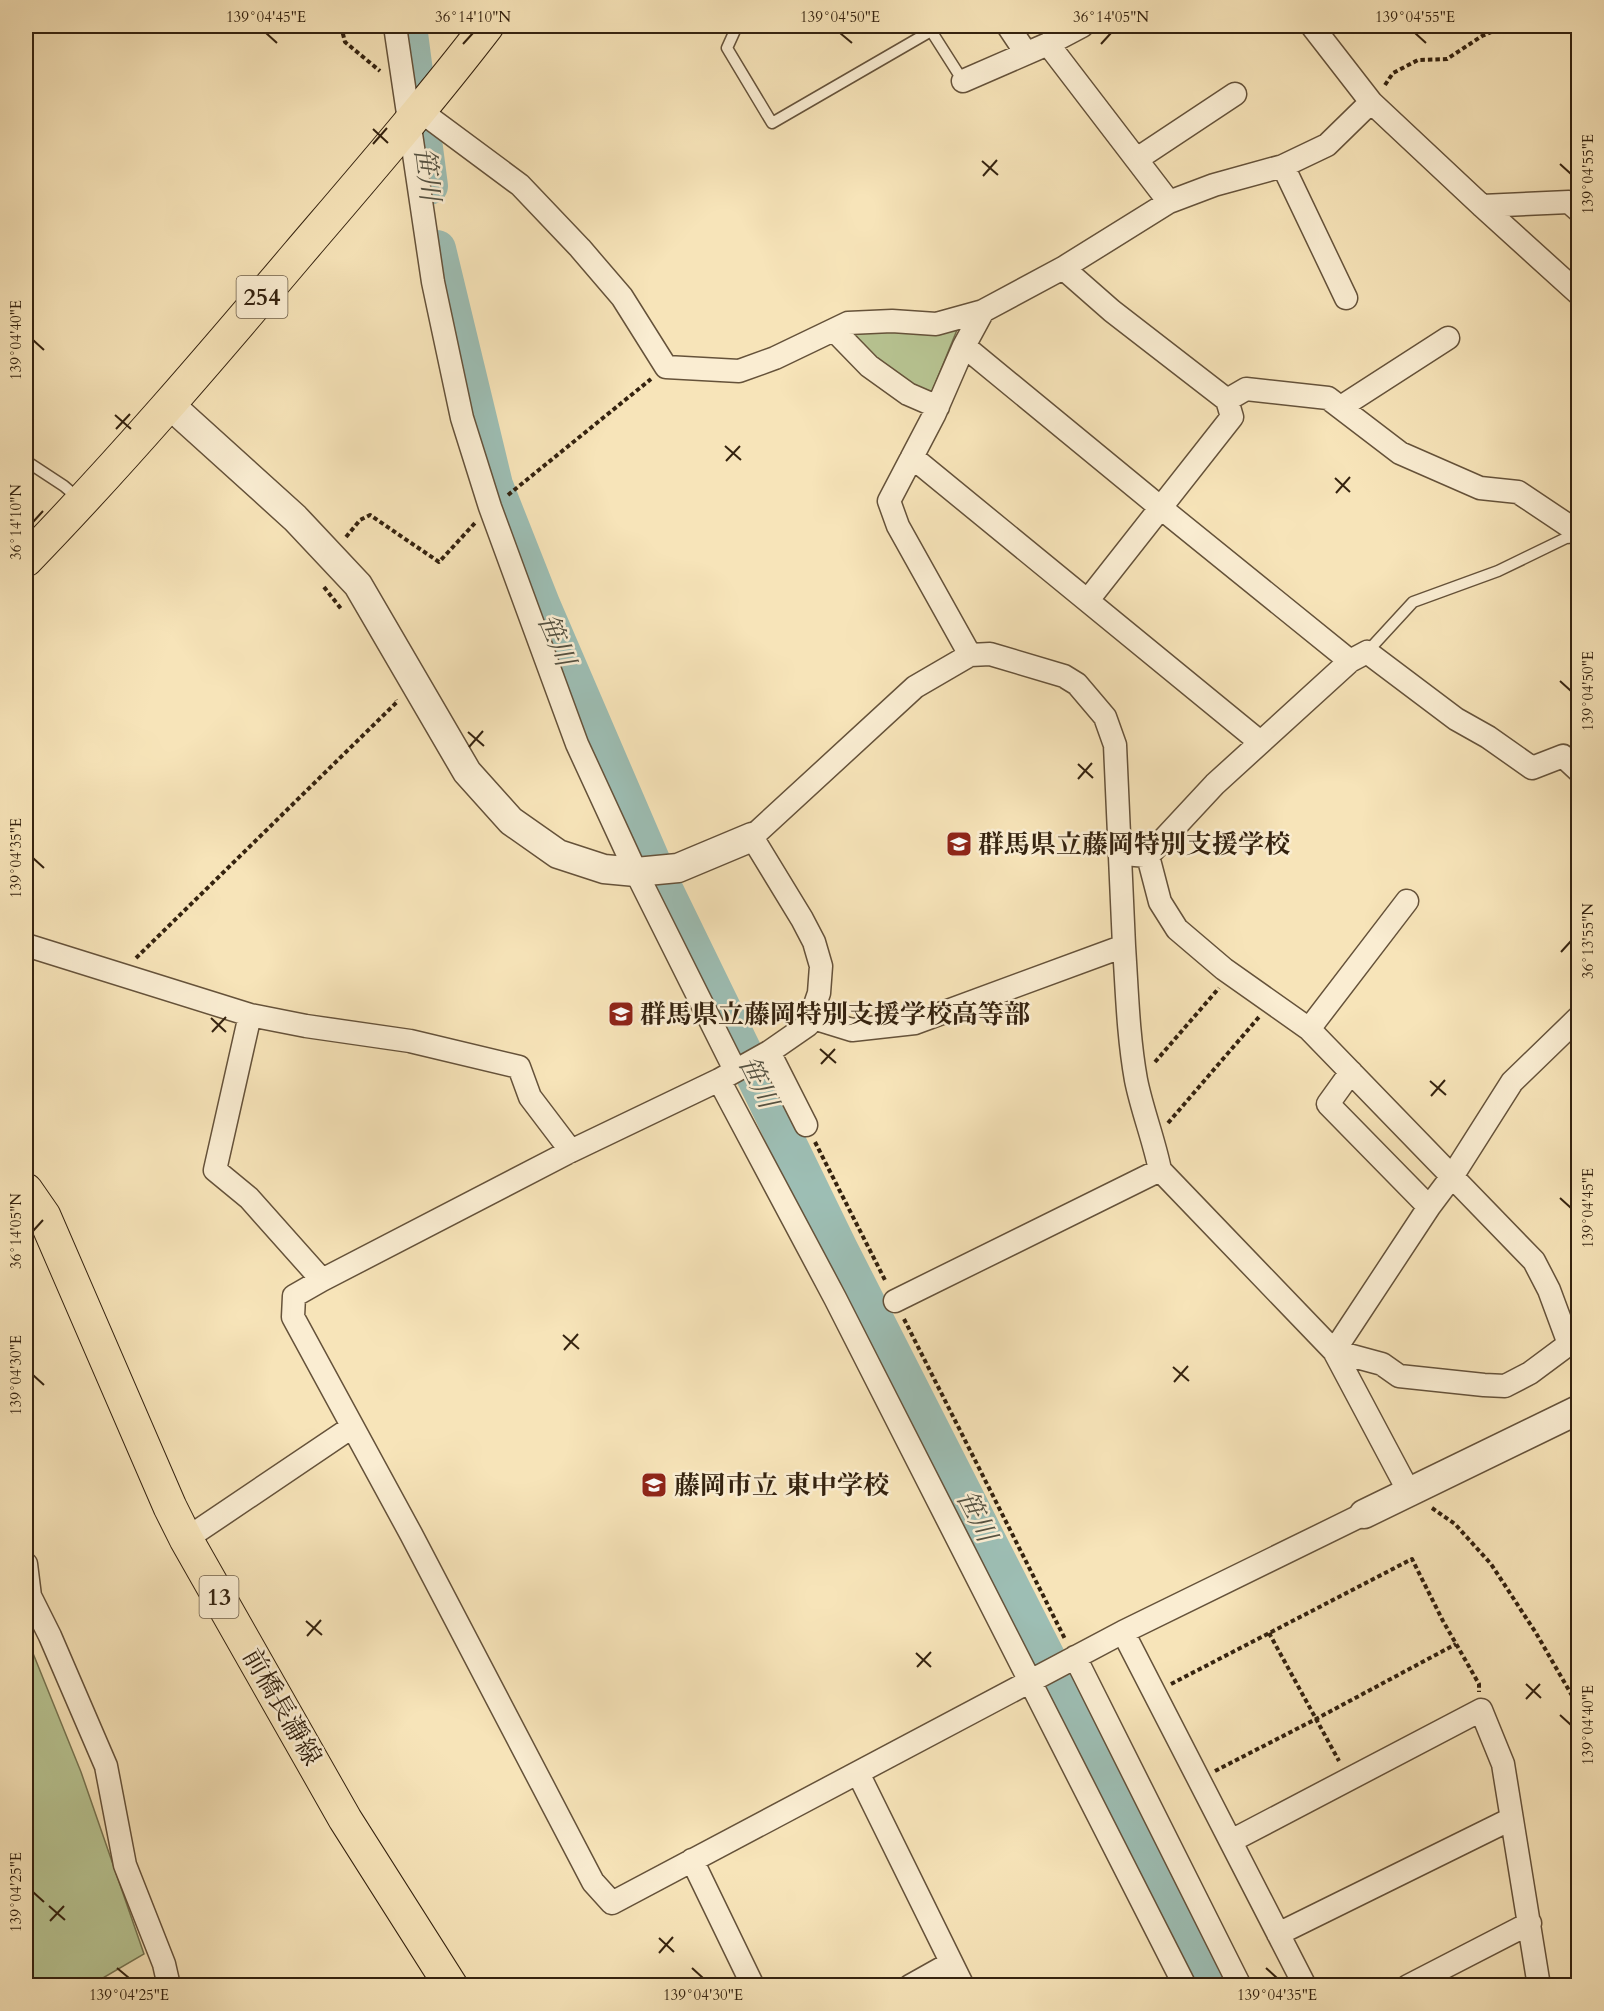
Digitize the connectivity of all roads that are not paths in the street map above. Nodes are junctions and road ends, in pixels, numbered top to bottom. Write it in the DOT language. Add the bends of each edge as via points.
graph roads {
  1 [pos="395,26"];
  2 [pos="476,26"];
  3 [pos="487,26"];
  4 [pos="497,26"];
  5 [pos="737,26"];
  6 [pos="1008,26"];
  7 [pos="1082,26"];
  8 [pos="1312,26"];
  9 [pos="930,28"];
  10 [pos="1048,44"];
  11 [pos="1026,53"];
  12 [pos="453,70"];
  13 [pos="963,81"];
  14 [pos="1234,94"];
  15 [pos="1371,102"];
  16 [pos="415,116"];
  17 [pos="1137,159"];
  18 [pos="1283,166"];
  19 [pos="1169,202"];
  20 [pos="1482,206"];
  21 [pos="1578,210"];
  22 [pos="1063,268"];
  23 [pos="1578,293"];
  24 [pos="1346,298"];
  25 [pos="983,311"];
  26 [pos="834,330"];
  27 [pos="1448,338"];
  28 [pos="964,346"];
  29 [pos="1227,400"];
  30 [pos="169,404"];
  31 [pos="938,406"];
  32 [pos="1341,407"];
  33 [pos="912,457"];
  34 [pos="26,461"];
  35 [pos="82,502"];
  36 [pos="1161,508"];
  37 [pos="1578,532"];
  38 [pos="1578,537"];
  39 [pos="26,560"];
  40 [pos="1088,600"];
  41 [pos="970,655"];
  42 [pos="1359,657"];
  43 [pos="1260,742"];
  44 [pos="1578,770"];
  45 [pos="752,837"];
  46 [pos="1121,855"];
  47 [pos="1148,856"];
  48 [pos="646,871"];
  49 [pos="1407,901"];
  50 [pos="26,945"];
  51 [pos="1124,946"];
  52 [pos="249,1015"];
  53 [pos="810,1017"];
  54 [pos="1578,1018"];
  55 [pos="1309,1029"];
  56 [pos="769,1052"];
  57 [pos="1351,1072"];
  58 [pos="727,1075"];
  59 [pos="806,1125"];
  60 [pos="571,1151"];
  61 [pos="1160,1170"];
  62 [pos="1453,1175"];
  63 [pos="26,1190"];
  64 [pos="1429,1207"];
  65 [pos="322,1280"];
  66 [pos="895,1301"];
  67 [pos="1334,1351"];
  68 [pos="1578,1410"];
  69 [pos="352,1427"];
  70 [pos="1409,1492"];
  71 [pos="1364,1514"];
  72 [pos="186,1539"];
  73 [pos="26,1564"];
  74 [pos="1123,1632"];
  75 [pos="1071,1659"];
  76 [pos="1038,1677"];
  77 [pos="858,1773"];
  78 [pos="1511,1819"];
  79 [pos="1231,1841"];
  80 [pos="692,1860"];
  81 [pos="1530,1923"];
  82 [pos="1278,1934"];
  83 [pos="951,1963"];
  84 [pos="169,1986"];
  85 [pos="451,1986"];
  86 [pos="753,1986"];
  87 [pos="910,1986"];
  88 [pos="963,1986"];
  89 [pos="1185,1986"];
  90 [pos="1240,1986"];
  91 [pos="1305,1986"];
  92 [pos="1408,1986"];
  93 [pos="1539,1986"];
  1 -- 16 [label="street" via="404,82"];
  2 -- 12 [label="street"];
  3 -- 12 [label="main road, 254"];
  4 -- 12 [label="street"];
  5 -- 9 [label="lane" via="727,48 772,123"];
  6 -- 11 [label="street"];
  7 -- 10 [label="street"];
  8 -- 15 [label="street"];
  9 -- 13 [label="lane"];
  10 -- 11 [label="street"];
  10 -- 17 [label="street"];
  11 -- 13 [label="street"];
  12 -- 16 [label="main road, 254"];
  14 -- 17 [label="street"];
  15 -- 18 [label="street" via="1327,145"];
  15 -- 20 [label="street"];
  16 -- 26 [label="street" via="520,185 622,297 666,367 739,371"];
  16 -- 30 [label="main road, 254"];
  16 -- 48 [label="street" via="433,282 462,418 490,507 577,744"];
  17 -- 19 [label="street"];
  18 -- 19 [label="street" via="1214,184"];
  18 -- 24 [label="street"];
  19 -- 22 [label="street"];
  20 -- 21 [label="street" via="1569,202"];
  20 -- 23 [label="street"];
  22 -- 25 [label="street"];
  22 -- 29 [label="street"];
  25 -- 26 [label="street" via="936,324 848,323"];
  25 -- 28 [label="street"];
  26 -- 31 [label="street" via="869,366 908,394"];
  27 -- 32 [label="street"];
  28 -- 31 [label="street"];
  28 -- 36 [label="street"];
  29 -- 32 [label="street" via="1246,389 1328,398"];
  29 -- 36 [label="street" via="1232,417"];
  30 -- 35 [label="main road, 254"];
  30 -- 48 [label="street" via="294,518 358,585 467,772 512,821 558,854 603,869"];
  31 -- 33 [label="street"];
  32 -- 37 [label="street" via="1400,453 1480,489 1518,492"];
  33 -- 40 [label="street"];
  33 -- 41 [label="street" via="889,501 898,526"];
  34 -- 35 [label="lane"];
  35 -- 39 [label="main road, 254"];
  36 -- 40 [label="street"];
  36 -- 42 [label="street"];
  38 -- 42 [label="lane" via="1566,538 1498,571 1413,602"];
  40 -- 43 [label="street"];
  41 -- 45 [label="street" via="915,687"];
  41 -- 46 [label="street" via="990,654 1065,676 1077,684 1105,717 1115,746"];
  42 -- 43 [label="street"];
  42 -- 44 [label="street" via="1532,768 1563,756"];
  43 -- 47 [label="street"];
  45 -- 48 [label="street" via="678,868"];
  45 -- 53 [label="street" via="814,942 821,966 819,993"];
  46 -- 47 [label="street"];
  46 -- 51 [label="street"];
  47 -- 55 [label="street" via="1160,902 1177,929"];
  48 -- 58 [label="street"];
  49 -- 55 [label="street"];
  50 -- 52 [label="street"];
  51 -- 53 [label="street" via="915,1023 852,1030"];
  51 -- 61 [label="street" via="1127,1022 1137,1082"];
  52 -- 60 [label="street" via="410,1041 519,1067 530,1097"];
  52 -- 65 [label="street" via="216,1170 249,1198"];
  53 -- 56 [label="street" via="808,1025"];
  54 -- 62 [label="street" via="1512,1082"];
  55 -- 57 [label="street"];
  56 -- 58 [label="street"];
  56 -- 59 [label="street"];
  57 -- 62 [label="street"];
  57 -- 64 [label="street" via="1328,1104"];
  58 -- 60 [label="street"];
  58 -- 76 [label="street" via="836,1298"];
  60 -- 65 [label="street"];
  61 -- 66 [label="street"];
  61 -- 67 [label="street"];
  62 -- 64 [label="street"];
  62 -- 67 [label="street" via="1534,1261 1569,1344 1505,1386 1399,1376 1382,1364"];
  63 -- 72 [label="main road, 前橋長瀞線 / 13" via="44,1216"];
  64 -- 67 [label="street"];
  65 -- 69 [label="street" via="294,1296 293,1317"];
  67 -- 70 [label="street"];
  68 -- 70 [label="street"];
  69 -- 72 [label="street"];
  69 -- 80 [label="street" via="593,1882 612,1903"];
  70 -- 71 [label="street"];
  71 -- 74 [label="street"];
  72 -- 85 [label="main road, 前橋長瀞線 / 13" via="345,1819"];
  73 -- 84 [label="street" via="30,1596 106,1766 125,1865"];
  74 -- 75 [label="street"];
  74 -- 79 [label="street"];
  75 -- 76 [label="street"];
  75 -- 90 [label="street"];
  76 -- 77 [label="street"];
  76 -- 89 [label="street"];
  77 -- 80 [label="street"];
  77 -- 83 [label="street"];
  78 -- 79 [label="street" via="1503,1764 1481,1710"];
  78 -- 81 [label="street"];
  78 -- 82 [label="street"];
  79 -- 82 [label="street"];
  80 -- 86 [label="street"];
  81 -- 92 [label="street"];
  81 -- 93 [label="street"];
  82 -- 91 [label="street"];
  83 -- 87 [label="street"];
  83 -- 88 [label="street"];
}
